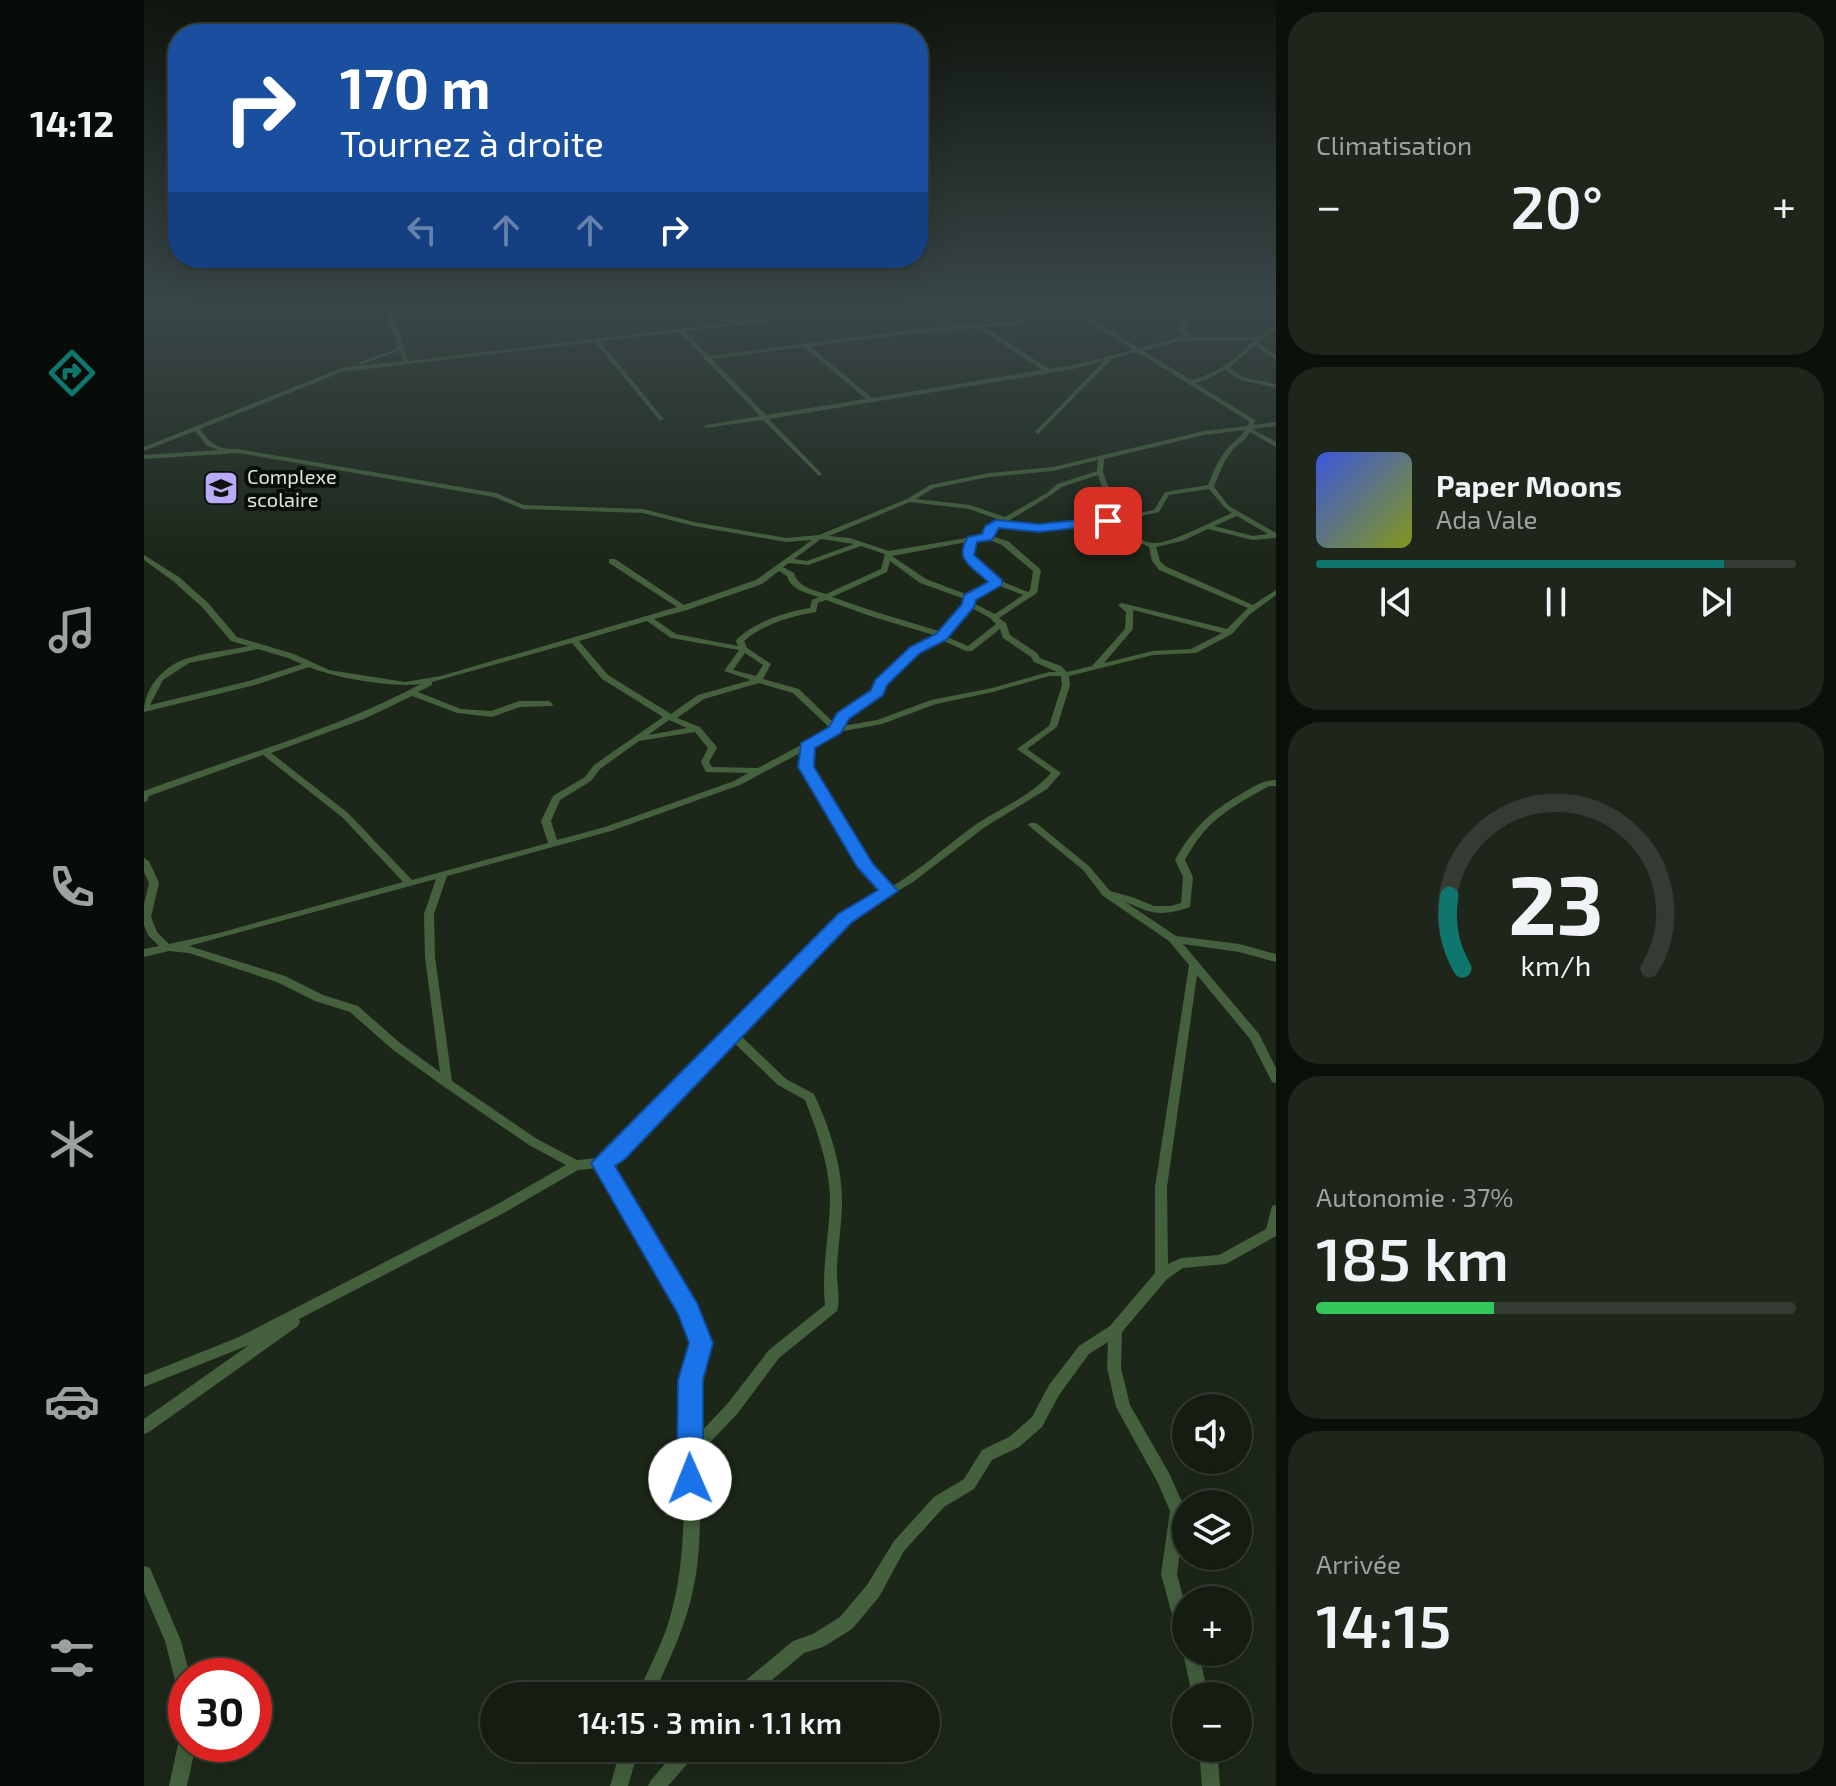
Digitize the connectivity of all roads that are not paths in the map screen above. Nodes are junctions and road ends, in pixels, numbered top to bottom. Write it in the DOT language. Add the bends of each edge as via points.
graph roads {
  1 [pos="293,390"];
  2 [pos="638,390"];
  3 [pos="738,390"];
  4 [pos="859,390"];
  5 [pos="936,390"];
  6 [pos="1079,390"];
  7 [pos="1203,390"];
  8 [pos="872,401"];
  9 [pos="765,418"];
  10 [pos="661,419"];
  11 [pos="1276,424"];
  12 [pos="707,427"];
  13 [pos="1248,429"];
  14 [pos="198,430"];
  15 [pos="1038,432"];
  16 [pos="1276,445"];
  17 [pos="144,449"];
  18 [pos="238,451"];
  19 [pos="144,457"];
  20 [pos="1101,458"];
  21 [pos="1100,472"];
  22 [pos="819,474"];
  23 [pos="1211,487"];
  24 [pos="909,500"];
  25 [pos="1237,513"];
  26 [pos="1112,520"];
  27 [pos="1000,522"];
  28 [pos="1210,527"];
  29 [pos="1275,535"];
  30 [pos="820,537"];
  31 [pos="987,537"];
  32 [pos="972,539"];
  33 [pos="862,543"];
  34 [pos="1152,546"];
  35 [pos="888,554"];
  36 [pos="144,557"];
  37 [pos="612,561"];
  38 [pos="789,561"];
  39 [pos="779,568"];
  40 [pos="997,582"];
  41 [pos="1276,592"];
  42 [pos="1026,594"];
  43 [pos="828,597"];
  44 [pos="969,601"];
  45 [pos="684,608"];
  46 [pos="1254,608"];
  47 [pos="648,618"];
  48 [pos="998,620"];
  49 [pos="1229,632"];
  50 [pos="942,636"];
  51 [pos="573,639"];
  52 [pos="257,646"];
  53 [pos="744,649"];
  54 [pos="309,664"];
  55 [pos="1095,668"];
  56 [pos="1065,674"];
  57 [pos="435,679"];
  58 [pos="757,681"];
  59 [pos="412,693"];
  60 [pos="549,704"];
  61 [pos="144,709"];
  62 [pos="670,717"];
  63 [pos="697,729"];
  64 [pos="836,730"];
  65 [pos="641,739"];
  66 [pos="807,746"];
  67 [pos="266,753"];
  68 [pos="758,771"];
  69 [pos="1276,783"];
  70 [pos="144,796"];
  71 [pos="1033,825"];
  72 [pos="553,844"];
  73 [pos="144,861"];
  74 [pos="443,875"];
  75 [pos="410,884"];
  76 [pos="889,891"];
  77 [pos="1107,894"];
  78 [pos="1173,939"];
  79 [pos="166,947"];
  80 [pos="144,953"];
  81 [pos="1276,958"];
  82 [pos="1193,966"];
  83 [pos="732,1034"];
  84 [pos="1276,1079"];
  85 [pos="447,1083"];
  86 [pos="602,1163"];
  87 [pos="576,1165"];
  88 [pos="1276,1210"];
  89 [pos="1274,1237"];
  90 [pos="1162,1275"];
  91 [pos="323,1301"];
  92 [pos="1115,1330"];
  93 [pos="144,1381"];
  94 [pos="144,1427"];
  95 [pos="689,1454"];
  96 [pos="144,1574"];
  97 [pos="1172,1586"];
  98 [pos="177,1658"];
  99 [pos="651,1682"];
  100 [pos="757,1682"];
  101 [pos="183,1762"];
  102 [pos="626,1762"];
  103 [pos="678,1762"];
  104 [pos="1209,1762"];
  105 [pos="178,1786"];
  106 [pos="619,1786"];
  107 [pos="657,1786"];
  108 [pos="1211,1786"];
  1 -- 14 [label="street"];
  2 -- 10 [label="street"];
  3 -- 9 [label="street"];
  4 -- 8 [label="street"];
  5 -- 8 [label="street"];
  6 -- 15 [label="street"];
  7 -- 13 [label="street" via="1253,421"];
  8 -- 9 [label="street"];
  9 -- 12 [label="street"];
  9 -- 22 [label="street"];
  11 -- 13 [label="street"];
  13 -- 16 [label="street"];
  13 -- 20 [label="street" via="1204,433"];
  13 -- 23 [label="street" via="1217,468"];
  14 -- 17 [label="street"];
  14 -- 18 [label="street" via="209,445"];
  18 -- 19 [label="street"];
  18 -- 30 [label="street" via="496,495 523,507 643,511 786,540"];
  20 -- 21 [label="street"];
  20 -- 24 [label="street" via="932,486"];
  21 -- 26 [label="street"];
  21 -- 27 [label="street" via="1055,486"];
  23 -- 25 [label="street"];
  23 -- 26 [label="street" via="1167,493 1157,511"];
  24 -- 27 [label="street" via="980,509"];
  24 -- 30 [label="street"];
  25 -- 28 [label="street"];
  25 -- 29 [label="street"];
  26 -- 27 [label="street" via="1039,528"];
  26 -- 34 [label="street" via="1125,534"];
  27 -- 31 [label="street"];
  28 -- 29 [label="street" via="1253,538"];
  28 -- 34 [label="street"];
  30 -- 33 [label="street"];
  30 -- 38 [label="street"];
  31 -- 32 [label="street"];
  31 -- 42 [label="street" via="1005,543 1037,570 1034,591"];
  32 -- 35 [label="street"];
  32 -- 40 [label="street" via="968,556"];
  33 -- 35 [label="street"];
  33 -- 38 [label="street" via="808,563"];
  34 -- 46 [label="street" via="1162,568"];
  35 -- 43 [label="street" via="884,570"];
  35 -- 44 [label="street" via="923,581"];
  36 -- 52 [label="street" via="205,605 234,639"];
  37 -- 45 [label="street"];
  38 -- 39 [label="street"];
  39 -- 43 [label="street" via="801,588"];
  39 -- 45 [label="street" via="759,582"];
  40 -- 42 [label="street"];
  40 -- 44 [label="street"];
  41 -- 46 [label="street"];
  42 -- 48 [label="street"];
  43 -- 50 [label="street"];
  43 -- 53 [label="street" via="815,602 813,610 746,635 740,641"];
  44 -- 48 [label="street"];
  44 -- 50 [label="street"];
  45 -- 47 [label="street"];
  46 -- 49 [label="street"];
  47 -- 51 [label="street"];
  47 -- 53 [label="street" via="674,636"];
  48 -- 50 [label="street" via="969,649"];
  48 -- 56 [label="street" via="1016,645"];
  49 -- 55 [label="street" via="1193,651 1153,653"];
  49 -- 55 [label="street" via="1122,605 1130,611 1129,629"];
  50 -- 64 [label="street" via="909,655 880,683 878,692 843,716"];
  51 -- 57 [label="street"];
  51 -- 62 [label="street" via="605,677"];
  52 -- 54 [label="street"];
  52 -- 61 [label="street" via="186,661 160,679"];
  53 -- 58 [label="street" via="767,664"];
  53 -- 58 [label="street" via="728,671"];
  54 -- 57 [label="street" via="327,672 405,684"];
  54 -- 61 [label="street"];
  55 -- 56 [label="street"];
  56 -- 64 [label="street"];
  56 -- 76 [label="street" via="1053,727 1021,749 1056,773 1044,787"];
  57 -- 59 [label="street"];
  58 -- 62 [label="street" via="701,697"];
  58 -- 64 [label="street" via="796,691"];
  59 -- 60 [label="street" via="460,711 492,714 519,704"];
  59 -- 67 [label="street"];
  62 -- 63 [label="street"];
  62 -- 65 [label="street"];
  63 -- 65 [label="street"];
  63 -- 68 [label="street" via="713,748 705,762 709,770"];
  64 -- 66 [label="street"];
  65 -- 72 [label="street" via="556,798 546,821"];
  66 -- 68 [label="street"];
  66 -- 76 [label="street" via="806,767 866,867"];
  67 -- 70 [label="street"];
  67 -- 75 [label="street" via="345,815"];
  68 -- 72 [label="street" via="675,806"];
  69 -- 77 [label="street" via="1267,783 1207,818 1192,836 1180,860 1188,877 1186,905 1167,913"];
  71 -- 77 [label="street" via="1086,868"];
  72 -- 74 [label="street"];
  73 -- 79 [label="street" via="154,883 146,917"];
  74 -- 75 [label="street"];
  74 -- 85 [label="street" via="429,914"];
  75 -- 79 [label="street"];
  76 -- 83 [label="street" via="844,918"];
  77 -- 78 [label="street"];
  78 -- 81 [label="street"];
  78 -- 82 [label="street"];
  79 -- 80 [label="street"];
  79 -- 85 [label="street" via="281,979 354,1009"];
  82 -- 84 [label="street" via="1255,1037"];
  82 -- 90 [label="street" via="1161,1187"];
  83 -- 86 [label="street" via="618,1153"];
  83 -- 95 [label="street" via="782,1082 810,1097 824,1132 837,1197 827,1280 832,1307 774,1354"];
  85 -- 87 [label="street"];
  86 -- 87 [label="street"];
  86 -- 95 [label="street" via="688,1310 701,1343 691,1380"];
  87 -- 91 [label="street"];
  88 -- 89 [label="street"];
  89 -- 90 [label="street" via="1221,1260 1181,1263"];
  90 -- 92 [label="street"];
  91 -- 93 [label="street" via="244,1341"];
  91 -- 94 [label="street"];
  92 -- 97 [label="street" via="1114,1368 1123,1407 1178,1511 1169,1574"];
  92 -- 100 [label="street" via="1084,1350 1037,1422 1014,1442 987,1455 969,1484 939,1502 906,1538 846,1623 799,1647"];
  95 -- 99 [label="street" via="692,1529 687,1583"];
  96 -- 98 [label="street"];
  101 -- 105 [label="street"];
  102 -- 106 [label="street"];
  103 -- 107 [label="street"];
  104 -- 108 [label="street"];
}
